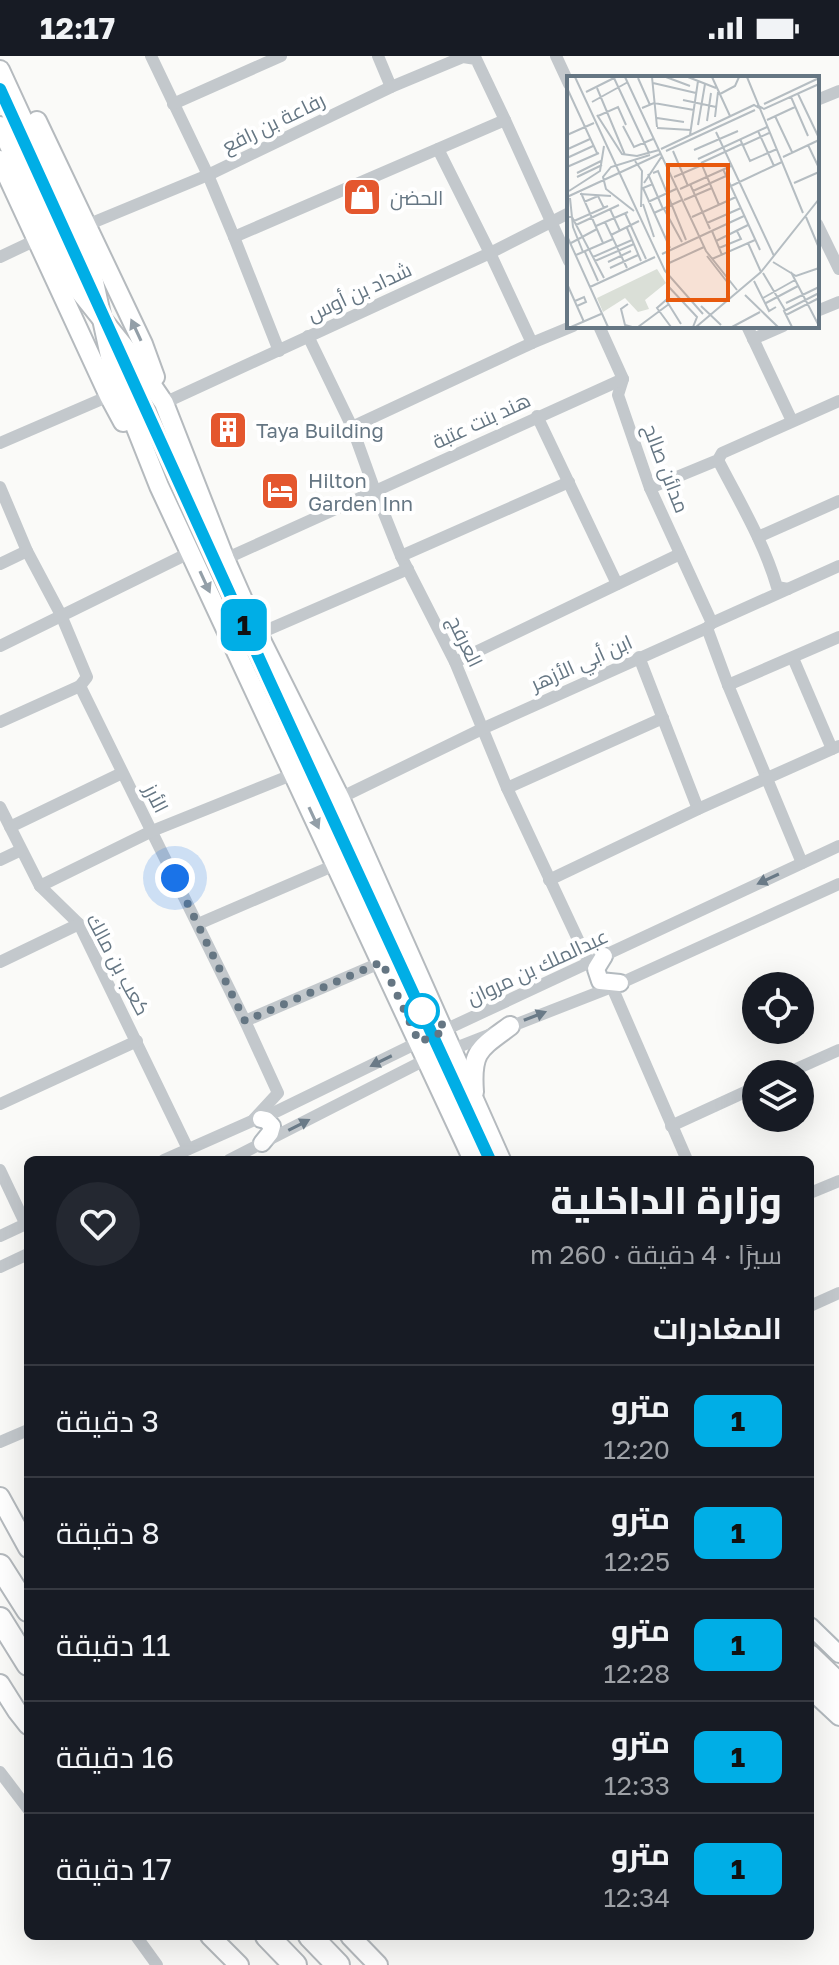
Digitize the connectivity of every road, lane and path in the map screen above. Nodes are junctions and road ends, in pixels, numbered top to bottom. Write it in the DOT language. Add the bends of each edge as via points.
graph roads {
  1 [pos="5,56"];
  2 [pos="151,56"];
  3 [pos="281,56"];
  4 [pos="378,56"];
  5 [pos="556,56"];
  6 [pos="467,57"];
  7 [pos="0,70"];
  8 [pos="567,80"];
  9 [pos="391,87"];
  10 [pos="839,91"];
  11 [pos="819,99"];
  12 [pos="173,104"];
  13 [pos="505,120"];
  14 [pos="0,126"];
  15 [pos="438,149"];
  16 [pos="0,160"];
  17 [pos="208,175"];
  18 [pos="567,214"];
  19 [pos="550,221"];
  20 [pos="87,225"];
  21 [pos="819,228"];
  22 [pos="234,237"];
  23 [pos="36,240"];
  24 [pos="490,253"];
  25 [pos="0,257"];
  26 [pos="567,257"];
  27 [pos="839,269"];
  28 [pos="839,302"];
  29 [pos="819,310"];
  30 [pos="102,318"];
  31 [pos="568,328"];
  32 [pos="600,328"];
  33 [pos="748,328"];
  34 [pos="778,328"];
  35 [pos="308,336"];
  36 [pos="753,339"];
  37 [pos="532,343"];
  38 [pos="279,351"];
  39 [pos="623,379"];
  40 [pos="109,396"];
  41 [pos="839,401"];
  42 [pos="164,403"];
  43 [pos="537,416"];
  44 [pos="792,421"];
  45 [pos="352,427"];
  46 [pos="0,443"];
  47 [pos="718,460"];
  48 [pos="569,482"];
  49 [pos="159,486"];
  50 [pos="0,487"];
  51 [pos="650,488"];
  52 [pos="375,491"];
  53 [pos="839,501"];
  54 [pos="758,537"];
  55 [pos="27,551"];
  56 [pos="191,552"];
  57 [pos="680,554"];
  58 [pos="401,556"];
  59 [pos="225,559"];
  60 [pos="0,564"];
  61 [pos="839,566"];
  62 [pos="408,569"];
  63 [pos="617,584"];
  64 [pos="788,589"];
  65 [pos="61,615"];
  66 [pos="710,625"];
  67 [pos="258,634"];
  68 [pos="839,637"];
  69 [pos="0,646"];
  70 [pos="639,657"];
  71 [pos="793,658"];
  72 [pos="455,662"];
  73 [pos="728,685"];
  74 [pos="80,686"];
  75 [pos="663,718"];
  76 [pos="0,722"];
  77 [pos="484,728"];
  78 [pos="835,747"];
  79 [pos="122,773"];
  80 [pos="294,774"];
  81 [pos="767,778"];
  82 [pos="507,788"];
  83 [pos="340,798"];
  84 [pos="0,807"];
  85 [pos="698,809"];
  86 [pos="10,827"];
  87 [pos="152,831"];
  88 [pos="839,846"];
  89 [pos="21,850"];
  90 [pos="0,860"];
  91 [pos="802,863"];
  92 [pos="335,865"];
  93 [pos="549,880"];
  94 [pos="839,884"];
  95 [pos="40,886"];
  96 [pos="79,924"];
  97 [pos="198,924"];
  98 [pos="596,960"];
  99 [pos="0,962"];
  100 [pos="382,962"];
  101 [pos="616,985"];
  102 [pos="245,1021"];
  103 [pos="510,1026"];
  104 [pos="445,1031"];
  105 [pos="137,1041"];
  106 [pos="452,1049"];
  107 [pos="423,1050"];
  108 [pos="839,1050"];
  109 [pos="814,1061"];
  110 [pos="742,1093"];
  111 [pos="475,1102"];
  112 [pos="0,1104"];
  113 [pos="257,1120"];
  114 [pos="671,1126"];
  115 [pos="262,1143"];
  116 [pos="188,1149"];
  117 [pos="173,1156"];
  118 [pos="237,1156"];
  119 [pos="471,1156"];
  120 [pos="499,1156"];
  121 [pos="685,1156"];
  122 [pos="0,1170"];
  123 [pos="839,1181"];
  124 [pos="814,1191"];
  125 [pos="24,1218"];
  126 [pos="24,1225"];
  127 [pos="0,1236"];
  128 [pos="24,1256"];
  129 [pos="0,1267"];
  130 [pos="839,1293"];
  131 [pos="814,1304"];
  132 [pos="24,1432"];
  133 [pos="0,1442"];
  134 [pos="0,1497"];
  135 [pos="24,1541"];
  136 [pos="0,1566"];
  137 [pos="24,1604"];
  138 [pos="0,1619"];
  139 [pos="814,1630"];
  140 [pos="839,1654"];
  141 [pos="24,1658"];
  142 [pos="814,1658"];
  143 [pos="814,1676"];
  144 [pos="839,1682"];
  145 [pos="0,1684"];
  146 [pos="814,1694"];
  147 [pos="839,1699"];
  148 [pos="839,1717"];
  149 [pos="24,1720"];
  150 [pos="0,1772"];
  151 [pos="24,1804"];
  152 [pos="139,1940"];
  153 [pos="214,1940"];
  154 [pos="271,1940"];
  155 [pos="314,1940"];
  156 [pos="354,1940"];
  157 [pos="157,1965"];
  158 [pos="239,1965"];
  159 [pos="295,1965"];
  160 [pos="338,1965"];
  161 [pos="378,1965"];
  1 -- 20 [label="main road"];
  2 -- 12 [label="street"];
  3 -- 12 [label="street"];
  4 -- 9 [label="street"];
  5 -- 8 [label="street"];
  6 -- 9 [label="street, رفاعة بن رافع"];
  6 -- 13 [label="street"];
  7 -- 30 [label="main road" via="91,268"];
  9 -- 17 [label="street, رفاعة بن رافع"];
  10 -- 11 [label="street"];
  12 -- 17 [label="street"];
  13 -- 15 [label="street"];
  13 -- 19 [label="street"];
  14 -- 30 [label="main road" via="73,283"];
  15 -- 22 [label="street"];
  15 -- 24 [label="street"];
  16 -- 23 [label="main road"];
  17 -- 20 [label="street, رفاعة بن رافع"];
  17 -- 22 [label="street"];
  18 -- 19 [label="street, شداد بن أوس"];
  19 -- 24 [label="street, شداد بن أوس"];
  19 -- 26 [label="street"];
  42 -- 20 [label="main road, one-way" via="143,344"];
  21 -- 27 [label="street"];
  22 -- 38 [label="street"];
  23 -- 25 [label="street"];
  23 -- 40 [label="main road"];
  24 -- 35 [label="street, شداد بن أوس"];
  24 -- 37 [label="street"];
  28 -- 29 [label="street"];
  30 -- 42 [label="main road"];
  30 -- 49 [label="main road" via="113,370"];
  31 -- 37 [label="street"];
  32 -- 39 [label="street, مدائن صالح"];
  33 -- 36 [label="street"];
  34 -- 36 [label="street"];
  35 -- 38 [label="street, شداد بن أوس"];
  35 -- 45 [label="street, العرفج"];
  36 -- 44 [label="street"];
  37 -- 45 [label="street"];
  38 -- 42 [label="street, شداد بن أوس"];
  39 -- 43 [label="street, هند بنت عتبة"];
  39 -- 51 [label="street, مدائن صالح" via="618,395"];
  40 -- 46 [label="street"];
  40 -- 49 [label="main road"];
  41 -- 44 [label="street"];
  42 -- 59 [label="main road"];
  43 -- 48 [label="street"];
  43 -- 52 [label="street, هند بنت عتبة"];
  44 -- 47 [label="street" via="722,453"];
  45 -- 52 [label="street, العرفج"];
  47 -- 51 [label="street"];
  47 -- 54 [label="street"];
  48 -- 58 [label="street"];
  48 -- 63 [label="street"];
  49 -- 56 [label="main road"];
  50 -- 55 [label="street, الأرز"];
  51 -- 57 [label="street, مدائن صالح"];
  52 -- 58 [label="street, العرفج"];
  52 -- 59 [label="street, هند بنت عتبة"];
  53 -- 54 [label="street"];
  54 -- 64 [label="street" via="777,587"];
  55 -- 60 [label="street"];
  55 -- 65 [label="street, الأرز"];
  56 -- 65 [label="street"];
  56 -- 80 [label="main road, one-way"];
  57 -- 63 [label="street"];
  57 -- 66 [label="street, مدائن صالح"];
  58 -- 62 [label="street, العرفج"];
  59 -- 67 [label="main road"];
  61 -- 64 [label="street, ابن أبي الأزهر"];
  62 -- 67 [label="street"];
  62 -- 72 [label="street, العرفج"];
  63 -- 72 [label="street"];
  64 -- 66 [label="street, ابن أبي الأزهر"];
  65 -- 69 [label="street"];
  65 -- 74 [label="street, الأرز" via="87,677"];
  66 -- 70 [label="street, ابن أبي الأزهر"];
  66 -- 73 [label="street, مدائن صالح"];
  67 -- 83 [label="main road"];
  68 -- 71 [label="street"];
  70 -- 75 [label="street"];
  70 -- 77 [label="street, ابن أبي الأزهر"];
  71 -- 73 [label="street"];
  71 -- 78 [label="street"];
  72 -- 77 [label="street, العرفج"];
  73 -- 81 [label="street, مدائن صالح"];
  74 -- 76 [label="street"];
  74 -- 79 [label="street, الأرز"];
  75 -- 82 [label="street"];
  75 -- 85 [label="street"];
  77 -- 82 [label="street, العرفج"];
  77 -- 83 [label="street, ابن أبي الأزهر"];
  78 -- 81 [label="street"];
  79 -- 86 [label="street"];
  79 -- 87 [label="street, الأرز"];
  80 -- 87 [label="street"];
  80 -- 92 [label="main road, one-way"];
  81 -- 85 [label="street"];
  81 -- 91 [label="street, مدائن صالح"];
  82 -- 93 [label="street, العرفج"];
  83 -- 104 [label="main road"];
  84 -- 86 [label="street, كعب بن مالك"];
  85 -- 93 [label="street"];
  86 -- 89 [label="street, كعب بن مالك"];
  87 -- 95 [label="street"];
  87 -- 97 [label="street, الأرز"];
  88 -- 91 [label="street, عبدالملك بن مروان"];
  89 -- 90 [label="street"];
  89 -- 95 [label="street, كعب بن مالك"];
  91 -- 98 [label="street, عبدالملك بن مروان, one-way"];
  92 -- 97 [label="street"];
  92 -- 100 [label="main road"];
  93 -- 98 [label="street, العرفج"];
  94 -- 101 [label="street, عبدالملك بن مروان"];
  95 -- 96 [label="street, كعب بن مالك"];
  96 -- 99 [label="street"];
  96 -- 105 [label="street, كعب بن مالك"];
  97 -- 102 [label="street, الأرز"];
  98 -- 101 [label="street" via="600,981"];
  98 -- 104 [label="street, عبدالملك بن مروان"];
  100 -- 102 [label="street"];
  100 -- 107 [label="main road"];
  103 -- 101 [label="street, عبدالملك بن مروان, one-way"];
  101 -- 114 [label="street"];
  102 -- 113 [label="street, الأرز" via="278,1093"];
  103 -- 106 [label="street, عبدالملك بن مروان"];
  103 -- 111 [label="main road" via="477,1053"];
  104 -- 106 [label="main road"];
  104 -- 107 [label="street, عبدالملك بن مروان"];
  105 -- 112 [label="street"];
  105 -- 116 [label="street, كعب بن مالك"];
  106 -- 107 [label="street, عبدالملك بن مروان"];
  106 -- 111 [label="main road"];
  107 -- 113 [label="street, عبدالملك بن مروان, one-way"];
  115 -- 107 [label="street, عبدالملك بن مروان, one-way"];
  107 -- 119 [label="main road"];
  108 -- 109 [label="street"];
  110 -- 114 [label="street"];
  111 -- 120 [label="main road"];
  113 -- 115 [label="street" via="272,1126"];
  113 -- 116 [label="street, عبدالملك بن مروان"];
  114 -- 121 [label="street"];
  115 -- 118 [label="street, عبدالملك بن مروان"];
  116 -- 117 [label="street, عبدالملك بن مروان"];
  122 -- 125 [label="street"];
  123 -- 124 [label="street"];
  126 -- 127 [label="street"];
  128 -- 129 [label="street"];
  130 -- 131 [label="street"];
  132 -- 133 [label="street"];
  134 -- 135 [label="main road"];
  136 -- 137 [label="highway"];
  138 -- 141 [label="highway"];
  139 -- 140 [label="street"];
  142 -- 144 [label="main road"];
  143 -- 147 [label="main road"];
  145 -- 149 [label="main road"];
  146 -- 148 [label="street"];
  150 -- 151 [label="street"];
  152 -- 157 [label="street"];
  153 -- 158 [label="main road"];
  154 -- 159 [label="highway"];
  155 -- 160 [label="highway"];
  156 -- 161 [label="main road"];
}
